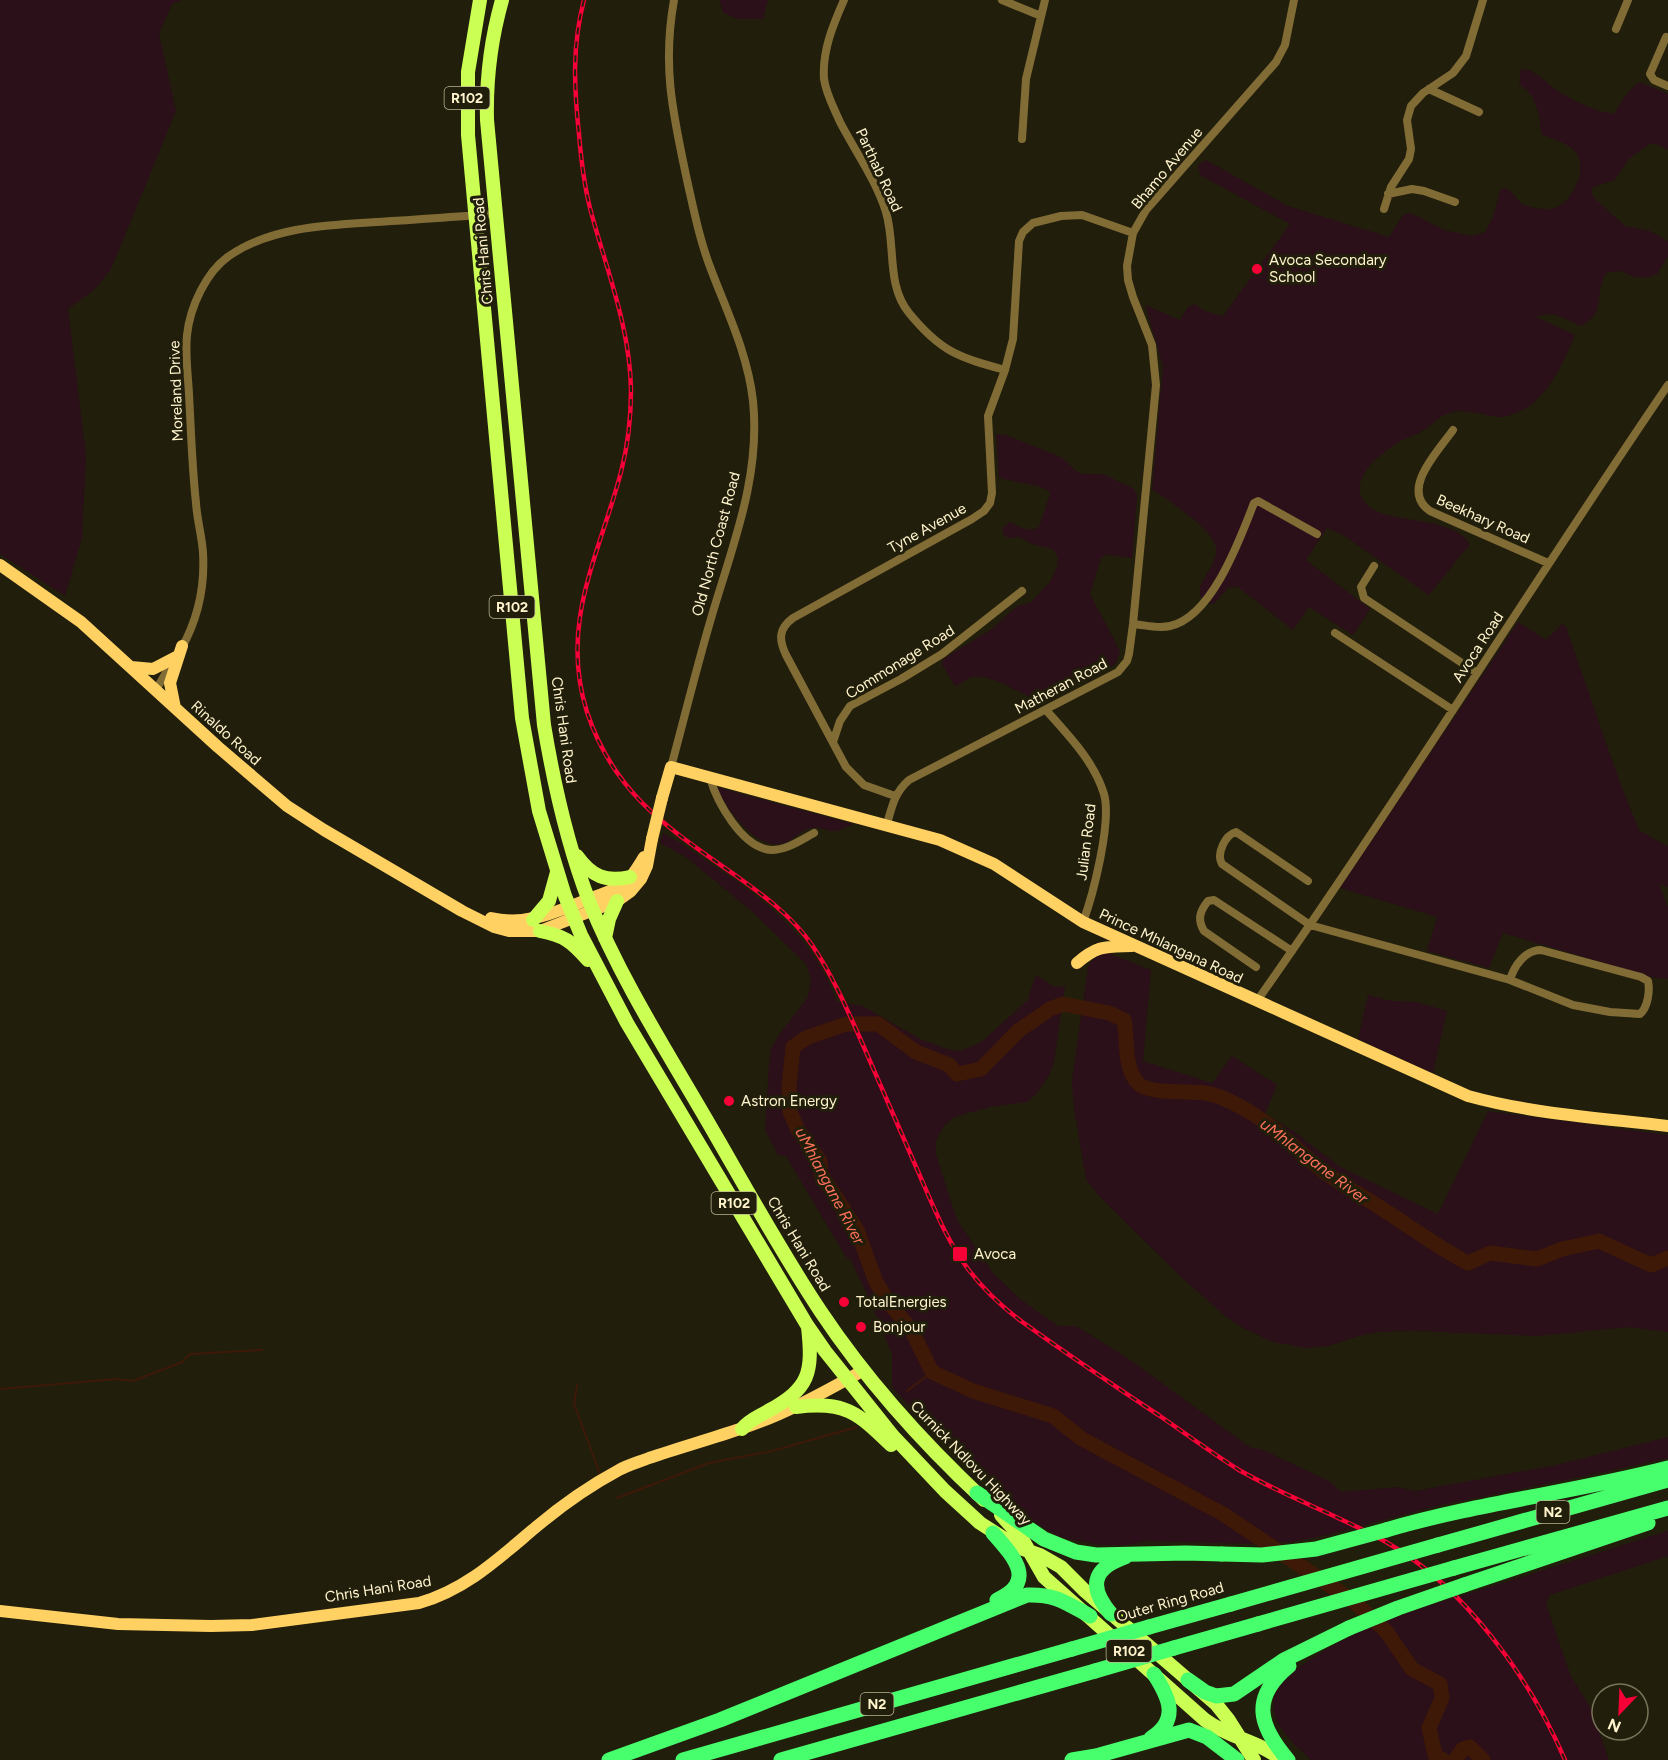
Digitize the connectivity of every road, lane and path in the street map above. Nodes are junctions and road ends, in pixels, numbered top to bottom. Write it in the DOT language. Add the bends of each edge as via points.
graph roads {
  1 [pos="480,0"];
  2 [pos="502,0"];
  3 [pos="674,0"];
  4 [pos="844,0"];
  5 [pos="1002,0"];
  6 [pos="1045,0"];
  7 [pos="1294,0"];
  8 [pos="1484,0"];
  9 [pos="1628,0"];
  10 [pos="1041,16"];
  11 [pos="1616,29"];
  12 [pos="1666,37"];
  13 [pos="1668,87"];
  14 [pos="1429,89"];
  15 [pos="1479,112"];
  16 [pos="1022,139"];
  17 [pos="1388,194"];
  18 [pos="1455,202"];
  19 [pos="1384,209"];
  20 [pos="496,214"];
  21 [pos="474,215"];
  22 [pos="1133,233"];
  23 [pos="1005,370"];
  24 [pos="1668,385"];
  25 [pos="1453,430"];
  26 [pos="1317,534"];
  27 [pos="1548,563"];
  28 [pos="0,564"];
  29 [pos="1374,566"];
  30 [pos="1022,591"];
  31 [pos="1133,624"];
  32 [pos="1335,633"];
  33 [pos="179,652"];
  34 [pos="131,667"];
  35 [pos="1477,673"];
  36 [pos="156,690"];
  37 [pos="175,708"];
  38 [pos="1046,710"];
  39 [pos="1453,710"];
  40 [pos="833,742"];
  41 [pos="671,767"];
  42 [pos="710,778"];
  43 [pos="895,796"];
  44 [pos="887,824"];
  45 [pos="814,833"];
  46 [pos="651,844"];
  47 [pos="571,847"];
  48 [pos="557,870"];
  49 [pos="630,877"];
  50 [pos="1308,881"];
  51 [pos="617,901"];
  52 [pos="591,905"];
  53 [pos="571,912"];
  54 [pos="1083,922"];
  55 [pos="536,925"];
  56 [pos="1310,925"];
  57 [pos="605,938"];
  58 [pos="1133,946"];
  59 [pos="1292,951"];
  60 [pos="1077,963"];
  61 [pos="1256,967"];
  62 [pos="1510,980"];
  63 [pos="604,981"];
  64 [pos="1257,1002"];
  65 [pos="1668,1126"];
  66 [pos="807,1325"];
  67 [pos="864,1370"];
  68 [pos="847,1379"];
  69 [pos="796,1407"];
  70 [pos="742,1429"];
  71 [pos="917,1463"];
  72 [pos="1668,1468"];
  73 [pos="1668,1480"];
  74 [pos="977,1493"];
  75 [pos="1668,1508"];
  76 [pos="1668,1517"];
  77 [pos="993,1533"];
  78 [pos="1030,1552"];
  79 [pos="1131,1555"];
  80 [pos="0,1611"];
  81 [pos="1111,1614"];
  82 [pos="1090,1616"];
  83 [pos="1345,1630"];
  84 [pos="912,1643"];
  85 [pos="1154,1674"];
  86 [pos="1188,1680"];
  87 [pos="1240,1738"];
  88 [pos="1141,1744"];
  89 [pos="609,1760"];
  90 [pos="683,1760"];
  91 [pos="781,1760"];
  92 [pos="1072,1760"];
  93 [pos="1238,1760"];
  94 [pos="1254,1760"];
  95 [pos="1282,1760"];
  96 [pos="1288,1760"];
  1 -- 21 [label="main road, Chris Hani Road / R102" via="467,103"];
  2 -- 20 [label="main road, Chris Hani Road / R102" via="486,93"];
  3 -- 41 [label="street, Old North Coast Road" via="668,47 672,109 700,237 746,367 755,435 744,510"];
  4 -- 23 [label="street, Parthab Road" via="827,45 824,80 833,107 885,209 900,300 946,350"];
  5 -- 10 [label="street"];
  6 -- 10 [label="street"];
  7 -- 22 [label="street, Bhamo Avenue" via="1285,45 1276,63 1152,202"];
  8 -- 14 [label="street" via="1466,56 1453,73"];
  9 -- 11 [label="street"];
  10 -- 16 [label="street" via="1026,79"];
  12 -- 13 [label="street" via="1650,74"];
  14 -- 15 [label="street"];
  14 -- 17 [label="street" via="1411,106 1407,120 1409,159"];
  17 -- 18 [label="street" via="1412,189"];
  17 -- 19 [label="street"];
  20 -- 21 [label="street, Moreland Drive"];
  20 -- 47 [label="main road, Chris Hani Road / R102" via="544,725"];
  21 -- 33 [label="street, Moreland Drive" via="282,232 242,248 212,274 192,311 187,335 203,577 199,607"];
  21 -- 48 [label="main road, Chris Hani Road / R102" via="522,718 539,811"];
  22 -- 23 [label="street, Tyne Avenue" via="1082,214 1036,221 1026,228 1019,241 1013,339"];
  22 -- 31 [label="street, Bhamo Avenue" via="1128,280 1152,345 1156,385"];
  23 -- 40 [label="street, Tyne Avenue" via="988,416 992,493 984,511 793,618 781,631 786,655"];
  24 -- 27 [label="street, Avoca Road"];
  25 -- 27 [label="street, Beekhary Road" via="1419,482 1421,503 1430,511"];
  26 -- 31 [label="street" via="1258,501 1210,596 1177,624"];
  27 -- 35 [label="street, Avoca Road"];
  28 -- 34 [label="street, Rinaldo Road" via="81,622"];
  29 -- 35 [label="street" via="1361,587 1364,598"];
  30 -- 40 [label="street, Commonage Road" via="942,654 850,706"];
  31 -- 38 [label="street, Matheran Road" via="1127,661 1118,672"];
  32 -- 39 [label="street"];
  33 -- 34 [label="street" via="153,669"];
  33 -- 36 [label="street, Moreland Drive"];
  33 -- 37 [label="street" via="170,683"];
  34 -- 36 [label="street, Rinaldo Road"];
  35 -- 39 [label="street, Avoca Road"];
  36 -- 37 [label="street, Rinaldo Road"];
  37 -- 55 [label="street, Rinaldo Road" via="287,806 324,830 448,901 499,920"];
  38 -- 43 [label="street, Matheran Road" via="909,780"];
  38 -- 54 [label="street, Julian Road" via="1087,759 1106,804 1093,894"];
  39 -- 56 [label="street, Avoca Road"];
  40 -- 43 [label="street, Tyne Avenue" via="855,779"];
  41 -- 42 [label="street, Prince Mhlangana Road"];
  41 -- 46 [label="street, Old North Coast Road, bridge"];
  42 -- 44 [label="street, Prince Mhlangana Road"];
  42 -- 45 [label="street" via="716,798 756,845 782,849"];
  43 -- 44 [label="street"];
  44 -- 54 [label="street, Prince Mhlangana Road" via="940,840 994,864"];
  46 -- 49 [label="street, Old North Coast Road"];
  46 -- 51 [label="street, Old North Coast Road" via="641,879"];
  47 -- 49 [label="main road" via="595,874 615,880"];
  47 -- 52 [label="main road, Chris Hani Road / R102"];
  48 -- 53 [label="main road, Chris Hani Road / R102"];
  48 -- 55 [label="main road" via="549,901"];
  49 -- 52 [label="street, Old North Coast Road"];
  50 -- 56 [label="street" via="1236,832 1229,835 1219,855 1222,864"];
  51 -- 52 [label="street, Old North Coast Road"];
  51 -- 57 [label="main road"];
  52 -- 53 [label="street, Rinaldo Road"];
  52 -- 57 [label="main road, Chris Hani Road / R102"];
  53 -- 55 [label="street, Rinaldo Road"];
  53 -- 63 [label="main road, Chris Hani Road / R102"];
  54 -- 58 [label="street, Prince Mhlangana Road"];
  55 -- 63 [label="main road" via="574,944"];
  56 -- 59 [label="street, Avoca Road"];
  56 -- 62 [label="street"];
  57 -- 67 [label="main road, Chris Hani Road / R102" via="784,1254"];
  58 -- 60 [label="street" via="1101,947"];
  58 -- 64 [label="street, Prince Mhlangana Road"];
  59 -- 61 [label="street" via="1214,900 1208,901 1199,916 1204,931"];
  59 -- 64 [label="street, Avoca Road"];
  62 -- 62 [label="street" via="1573,1005 1638,1015 1644,1011 1649,991 1648,981 1641,977 1540,950 1518,963"];
  63 -- 66 [label="main road, Chris Hani Road / R102"];
  64 -- 65 [label="street, Prince Mhlangana Road" via="1468,1096 1534,1110"];
  66 -- 68 [label="main road, Chris Hani Road / R102"];
  66 -- 70 [label="main road" via="810,1363 801,1388"];
  67 -- 68 [label="street, Chris Hani Road"];
  67 -- 74 [label="main road, Curnick Ndlovu Highway / R102" via="902,1417"];
  68 -- 69 [label="street, Chris Hani Road"];
  68 -- 71 [label="main road, Curnick Ndlovu Highway / R102"];
  69 -- 70 [label="street, Chris Hani Road"];
  69 -- 71 [label="main road" via="823,1405 848,1410"];
  70 -- 80 [label="street, Chris Hani Road" via="621,1468 475,1576 441,1596 419,1603 252,1625 211,1626 118,1624"];
  71 -- 77 [label="main road, Curnick Ndlovu Highway / R102"];
  72 -- 79 [label="highway, bridge" via="1463,1510 1316,1549 1262,1555"];
  73 -- 90 [label="highway, Outer Ring Road / N2, bridge"];
  74 -- 78 [label="main road, Curnick Ndlovu Highway / R102" via="1012,1525"];
  74 -- 79 [label="highway" via="1028,1530 1062,1548 1096,1555"];
  75 -- 91 [label="highway, N2, bridge"];
  76 -- 83 [label="highway, bridge" via="1398,1608"];
  77 -- 78 [label="main road, Curnick Ndlovu Highway / R102"];
  77 -- 84 [label="highway" via="1018,1565 1017,1584 1000,1598"];
  78 -- 81 [label="main road, Curnick Ndlovu Highway / R102" via="1061,1567"];
  78 -- 82 [label="main road, Curnick Ndlovu Highway / R102" via="1044,1577"];
  79 -- 81 [label="highway" via="1108,1565 1098,1578 1099,1600"];
  81 -- 86 [label="main road, Curnick Ndlovu Highway / R102"];
  82 -- 84 [label="highway" via="1057,1597 1027,1595"];
  82 -- 85 [label="main road, Curnick Ndlovu Highway / R102"];
  83 -- 86 [label="highway" via="1284,1659 1234,1694 1216,1696"];
  83 -- 96 [label="highway" via="1293,1663 1274,1679 1267,1691 1263,1721"];
  84 -- 89 [label="highway"];
  85 -- 87 [label="main road, Curnick Ndlovu Highway / R102" via="1217,1729"];
  85 -- 88 [label="highway" via="1166,1691 1169,1714 1160,1731"];
  86 -- 87 [label="main road, Curnick Ndlovu Highway / R102" via="1216,1704"];
  87 -- 94 [label="main road, Curnick Ndlovu Highway / R102"];
  87 -- 95 [label="main road, Curnick Ndlovu Highway / R102" via="1269,1749"];
  88 -- 92 [label="highway"];
  88 -- 93 [label="highway" via="1189,1730 1207,1737"];
}
